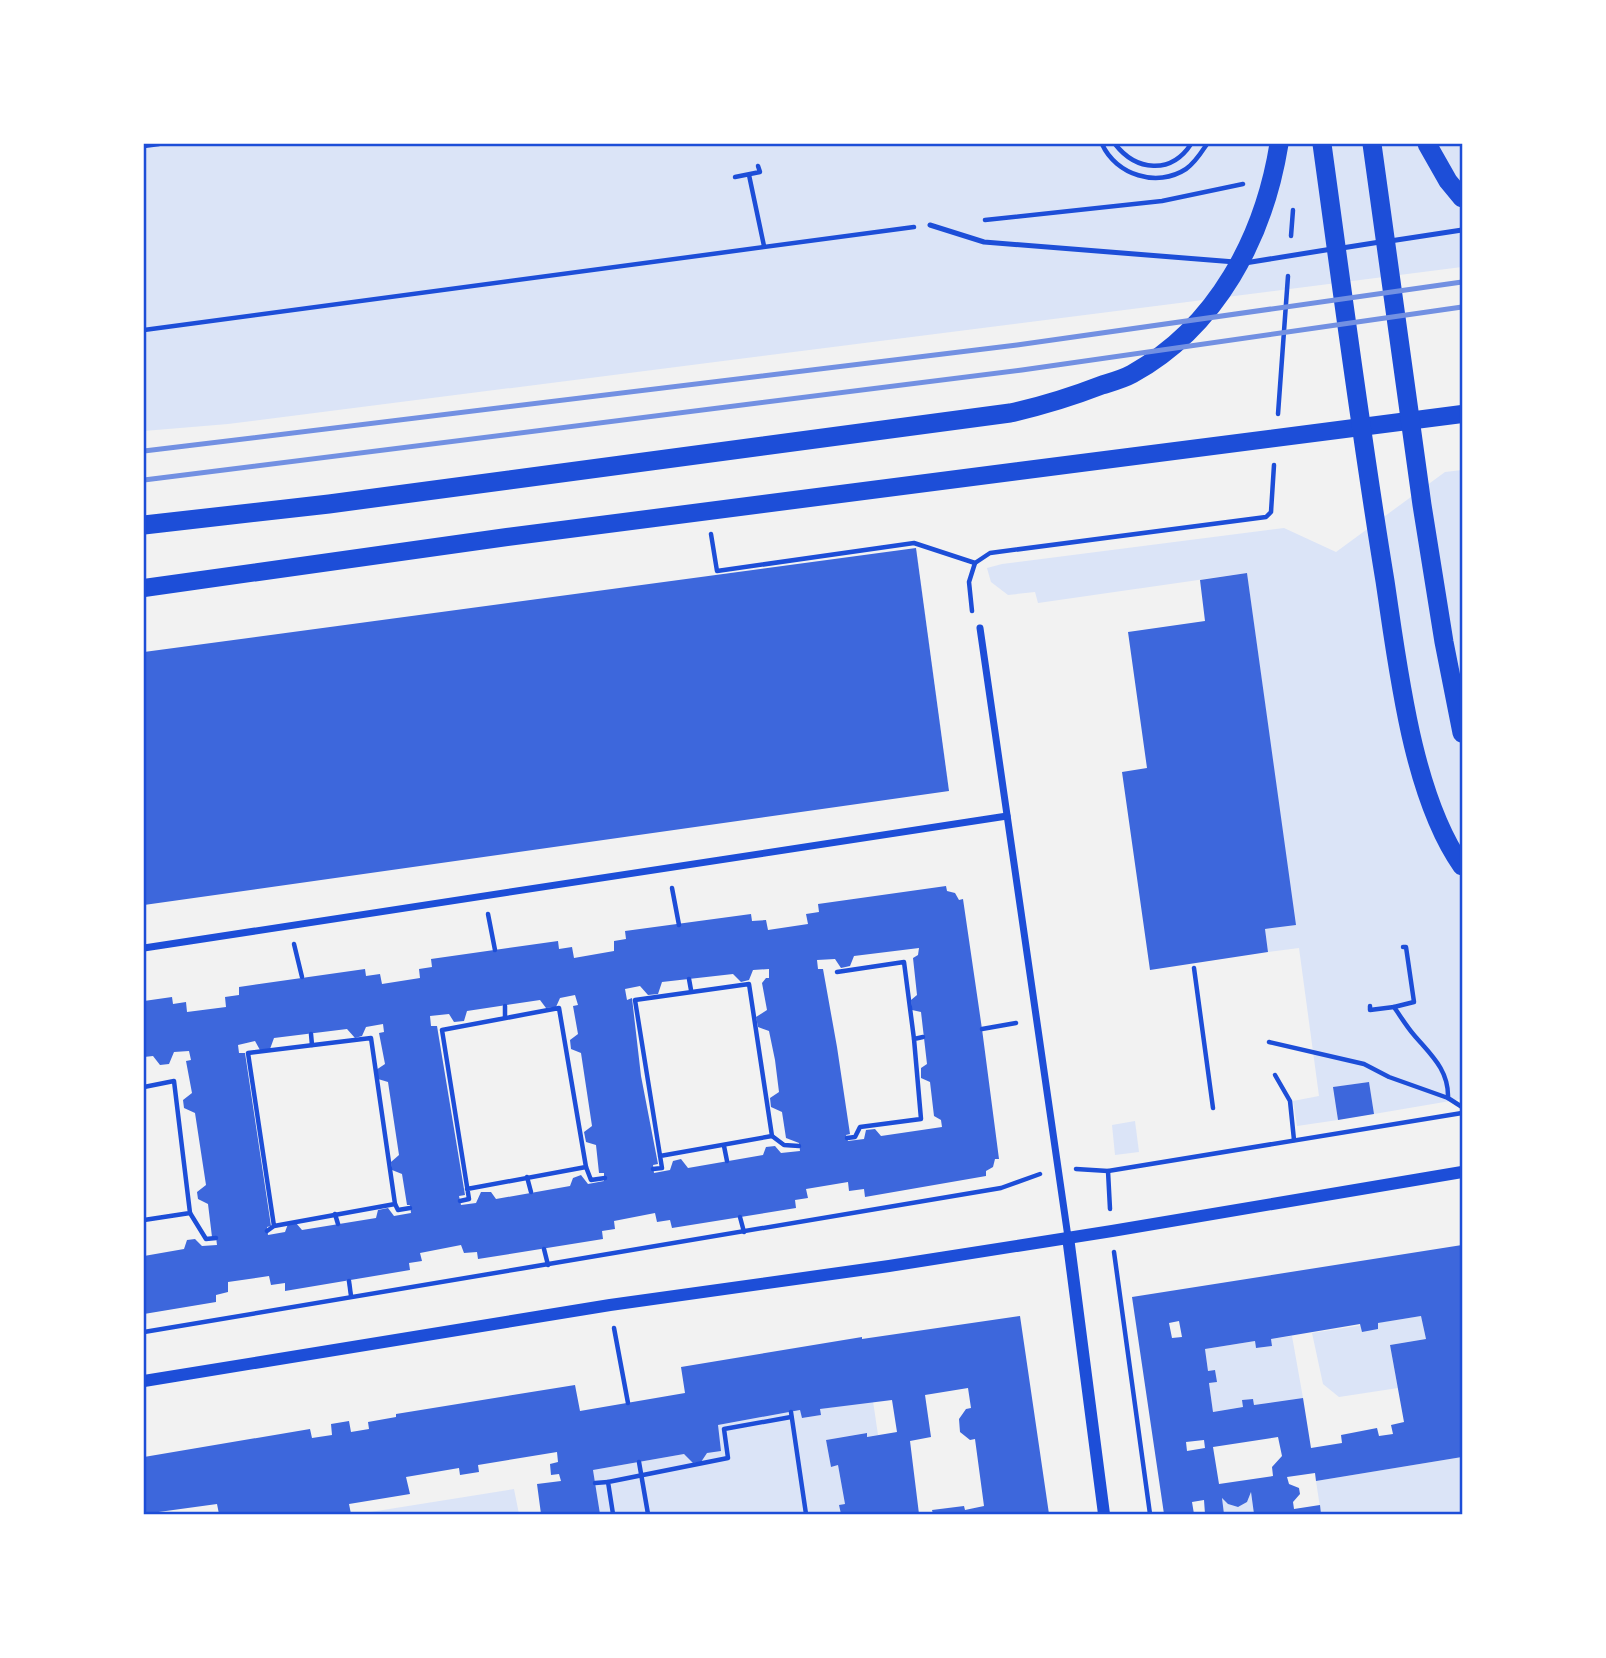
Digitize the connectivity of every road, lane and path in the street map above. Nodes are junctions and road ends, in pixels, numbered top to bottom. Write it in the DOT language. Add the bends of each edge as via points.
graph roads {
  1 [pos="159,144"];
  2 [pos="1102,144"];
  3 [pos="1115,144"];
  4 [pos="1191,144"];
  5 [pos="1207,144"];
  6 [pos="1279,144"];
  7 [pos="1322,144"];
  8 [pos="1372,144"];
  9 [pos="1427,144"];
  10 [pos="144,146"];
  11 [pos="758,166"];
  12 [pos="749,175"];
  13 [pos="735,177"];
  14 [pos="1255,181"];
  15 [pos="1462,198"];
  16 [pos="974,221"];
  17 [pos="930,225"];
  18 [pos="1462,230"];
  19 [pos="764,246"];
  20 [pos="144,330"];
  21 [pos="1462,414"];
  22 [pos="708,512"];
  23 [pos="144,525"];
  24 [pos="1144,534"];
  25 [pos="975,563"];
  26 [pos="144,588"];
  27 [pos="980,628"];
  28 [pos="1462,733"];
  29 [pos="1007,816"];
  30 [pos="1462,866"];
  31 [pos="668,868"];
  32 [pos="485,896"];
  33 [pos="679,925"];
  34 [pos="290,926"];
  35 [pos="1403,947"];
  36 [pos="144,948"];
  37 [pos="495,950"];
  38 [pos="1194,968"];
  39 [pos="836,972"];
  40 [pos="303,977"];
  41 [pos="689,979"];
  42 [pos="691,990"];
  43 [pos="505,1006"];
  44 [pos="1370,1006"];
  45 [pos="1394,1007"];
  46 [pos="505,1017"];
  47 [pos="1038,1019"];
  48 [pos="982,1029"];
  49 [pos="311,1034"];
  50 [pos="923,1037"];
  51 [pos="914,1039"];
  52 [pos="1269,1042"];
  53 [pos="312,1045"];
  54 [pos="1275,1075"];
  55 [pos="144,1087"];
  56 [pos="1448,1098"];
  57 [pos="1462,1107"];
  58 [pos="1213,1108"];
  59 [pos="1462,1113"];
  60 [pos="772,1136"];
  61 [pos="847,1138"];
  62 [pos="1294,1140"];
  63 [pos="724,1146"];
  64 [pos="799,1146"];
  65 [pos="660,1156"];
  66 [pos="727,1161"];
  67 [pos="586,1167"];
  68 [pos="653,1168"];
  69 [pos="1059,1170"];
  70 [pos="1108,1171"];
  71 [pos="1462,1172"];
  72 [pos="527,1177"];
  73 [pos="605,1178"];
  74 [pos="467,1189"];
  75 [pos="531,1192"];
  76 [pos="460,1201"];
  77 [pos="395,1204"];
  78 [pos="410,1208"];
  79 [pos="190,1213"];
  80 [pos="335,1214"];
  81 [pos="740,1217"];
  82 [pos="144,1220"];
  83 [pos="338,1224"];
  84 [pos="274,1226"];
  85 [pos="267,1231"];
  86 [pos="1112,1231"];
  87 [pos="744,1232"];
  88 [pos="1068,1237"];
  89 [pos="216,1238"];
  90 [pos="544,1249"];
  91 [pos="548,1265"];
  92 [pos="349,1281"];
  93 [pos="352,1296"];
  94 [pos="610,1305"];
  95 [pos="144,1332"];
  96 [pos="144,1381"];
  97 [pos="628,1403"];
  98 [pos="639,1462"];
  99 [pos="641,1476"];
  100 [pos="608,1482"];
  101 [pos="595,1483"];
  102 [pos="613,1514"];
  103 [pos="648,1514"];
  104 [pos="806,1514"];
  105 [pos="1104,1514"];
  106 [pos="1150,1514"];
  1 -- 10 [label="path"];
  2 -- 5 [label="path" via="1128,172 1158,178 1186,169"];
  3 -- 4 [label="path" via="1132,160 1157,166 1177,159"];
  6 -- 23 [label="highway" via="1273,177 1240,264 1216,302 1176,343 1131,375 1059,402 1010,413"];
  7 -- 30 [label="highway" via="1380,554 1414,742 1431,804"];
  8 -- 28 [label="highway" via="1428,546"];
  9 -- 15 [label="highway"];
  11 -- 12 [label="path" via="760,172"];
  12 -- 13 [label="path"];
  12 -- 19 [label="path"];
  14 -- 16 [label="path" via="1162,201"];
  17 -- 18 [label="lane" via="984,242 1244,263"];
  17 -- 19 [label="path"];
  19 -- 20 [label="path"];
  21 -- 22 [label="main road"];
  22 -- 25 [label="path" via="717,571 914,543"];
  22 -- 26 [label="main road"];
  24 -- 25 [label="path" via="990,553"];
  25 -- 27 [label="path" via="969,582 970,607"];
  27 -- 29 [label="street"];
  29 -- 31 [label="street"];
  29 -- 47 [label="street"];
  31 -- 32 [label="street"];
  31 -- 33 [label="path"];
  32 -- 34 [label="street"];
  32 -- 37 [label="path"];
  34 -- 36 [label="street"];
  34 -- 40 [label="path"];
  35 -- 45 [label="path" via="1414,1002"];
  38 -- 58 [label="path"];
  39 -- 51 [label="path" via="904,962"];
  41 -- 42 [label="path"];
  42 -- 60 [label="path" via="750,984"];
  42 -- 65 [label="path" via="635,1000"];
  43 -- 46 [label="path"];
  44 -- 45 [label="path" via="1370,1010"];
  45 -- 56 [label="path" via="1441,1067"];
  46 -- 67 [label="path" via="559,1009"];
  46 -- 74 [label="path" via="442,1030"];
  47 -- 48 [label="path"];
  47 -- 69 [label="street"];
  49 -- 53 [label="path"];
  50 -- 51 [label="path"];
  51 -- 61 [label="path" via="921,1119 860,1127 855,1137"];
  52 -- 56 [label="path" via="1364,1064"];
  53 -- 77 [label="path" via="371,1038"];
  53 -- 84 [label="path" via="248,1053"];
  54 -- 62 [label="path" via="1290,1101"];
  55 -- 79 [label="path" via="174,1081"];
  56 -- 57 [label="path"];
  59 -- 62 [label="path"];
  60 -- 63 [label="path"];
  60 -- 64 [label="path" via="784,1145"];
  62 -- 70 [label="path"];
  63 -- 65 [label="path"];
  63 -- 66 [label="path"];
  65 -- 68 [label="path" via="662,1168"];
  67 -- 72 [label="path"];
  67 -- 73 [label="path" via="590,1180"];
  69 -- 70 [label="path"];
  69 -- 87 [label="path" via="1001,1188"];
  69 -- 88 [label="street"];
  70 -- 86 [label="path"];
  71 -- 86 [label="street"];
  72 -- 74 [label="path"];
  72 -- 75 [label="path"];
  74 -- 76 [label="path" via="468,1199"];
  77 -- 78 [label="path" via="398,1210"];
  77 -- 80 [label="path"];
  79 -- 82 [label="path"];
  79 -- 89 [label="path" via="206,1239"];
  80 -- 83 [label="path"];
  80 -- 84 [label="path"];
  81 -- 87 [label="path"];
  84 -- 85 [label="path"];
  86 -- 88 [label="street"];
  86 -- 106 [label="path"];
  87 -- 91 [label="path"];
  88 -- 94 [label="street"];
  88 -- 105 [label="street"];
  90 -- 91 [label="path"];
  91 -- 93 [label="path"];
  92 -- 93 [label="path"];
  93 -- 95 [label="path"];
  94 -- 96 [label="street"];
  94 -- 97 [label="path"];
  98 -- 99 [label="path"];
  99 -- 100 [label="path"];
  99 -- 103 [label="path"];
  99 -- 104 [label="path" via="728,1458 724,1429 791,1414"];
  100 -- 101 [label="path"];
  100 -- 102 [label="path"];
}
